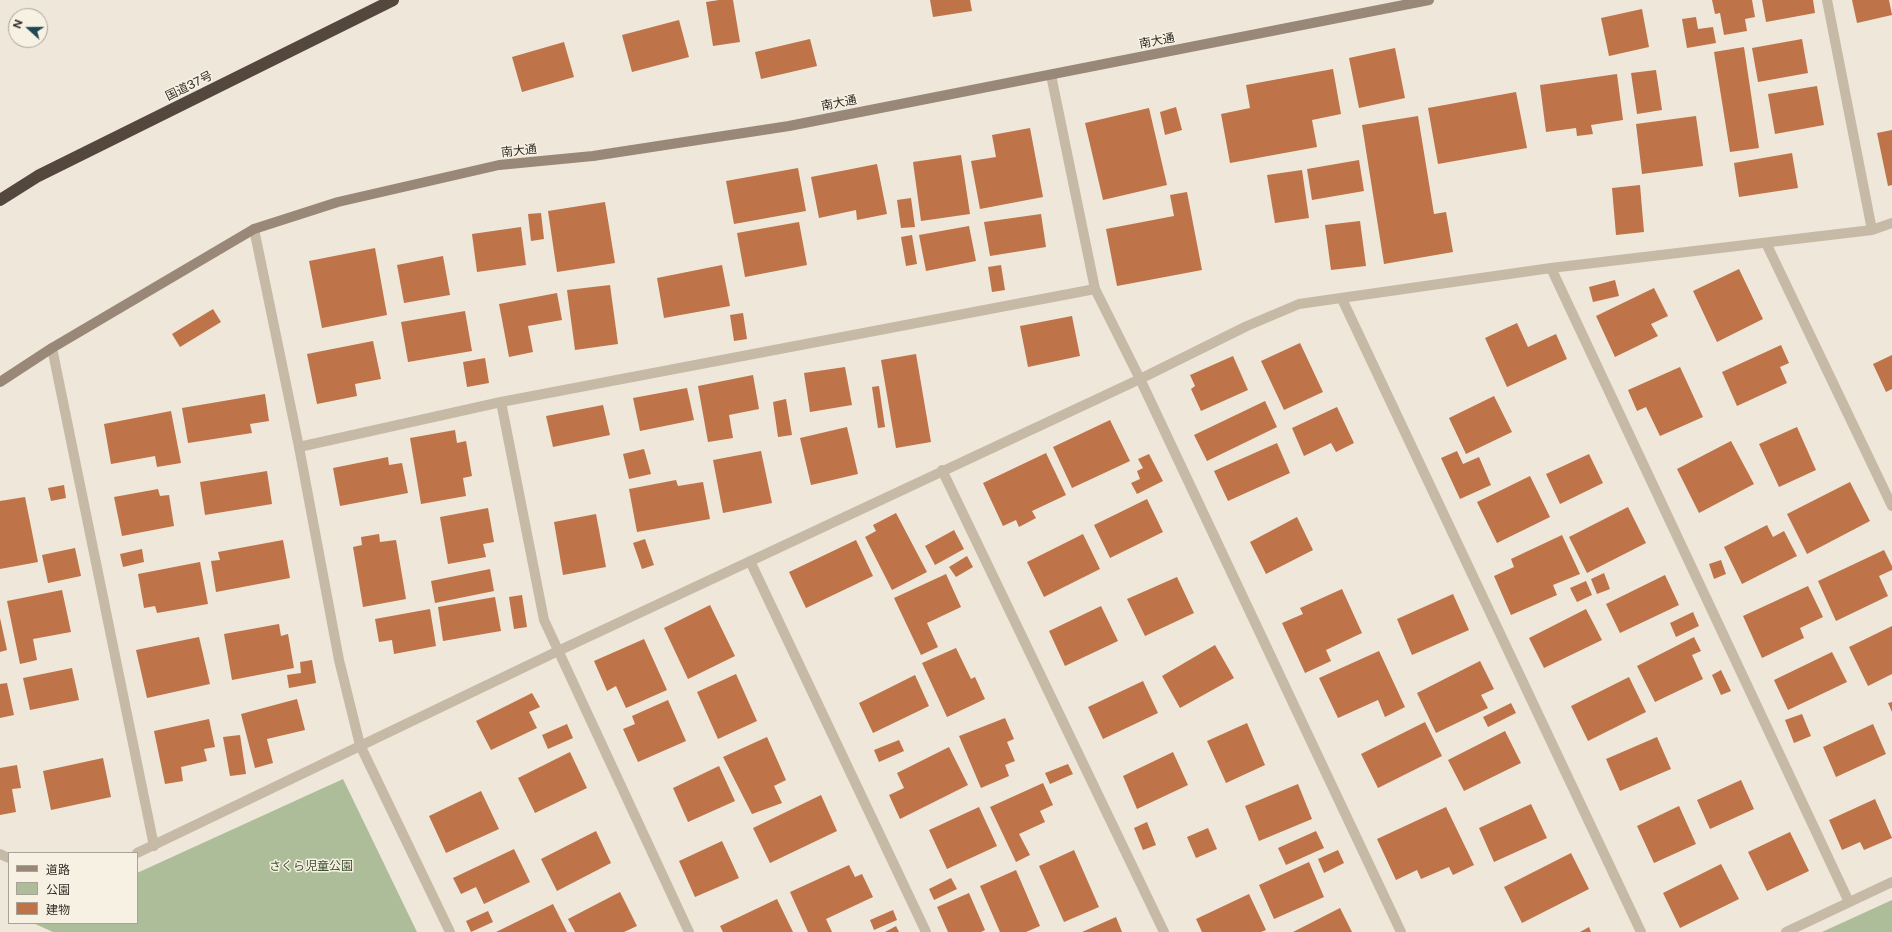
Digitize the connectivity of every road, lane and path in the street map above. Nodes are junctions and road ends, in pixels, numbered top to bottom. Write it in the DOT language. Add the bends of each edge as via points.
graph roads {
  1 [pos="393,0"];
  2 [pos="1429,0"];
  3 [pos="1827,0"];
  4 [pos="1051,75"];
  5 [pos="0,200"];
  6 [pos="1892,223"];
  7 [pos="254,229"];
  8 [pos="1872,230"];
  9 [pos="1766,244"];
  10 [pos="1551,268"];
  11 [pos="1095,289"];
  12 [pos="1342,299"];
  13 [pos="52,348"];
  14 [pos="1140,379"];
  15 [pos="0,382"];
  16 [pos="501,402"];
  17 [pos="298,447"];
  18 [pos="942,470"];
  19 [pos="1892,506"];
  20 [pos="750,561"];
  21 [pos="558,651"];
  22 [pos="360,745"];
  23 [pos="154,846"];
  24 [pos="138,853"];
  25 [pos="1892,882"];
  26 [pos="1849,902"];
  27 [pos="450,932"];
  28 [pos="689,932"];
  29 [pos="926,932"];
  30 [pos="1164,932"];
  31 [pos="1401,932"];
  32 [pos="1641,932"];
  33 [pos="1786,932"];
  1 -- 5 [label="highway, 国道37号" via="38,176"];
  2 -- 4 [label="street, 南大通"];
  3 -- 8 [label="street"];
  4 -- 7 [label="street, 南大通" via="789,126 593,156 499,165 338,202"];
  4 -- 11 [label="street"];
  6 -- 8 [label="street"];
  7 -- 13 [label="street, 南大通"];
  7 -- 17 [label="street"];
  8 -- 9 [label="street"];
  9 -- 10 [label="street"];
  9 -- 19 [label="street"];
  10 -- 12 [label="street"];
  10 -- 26 [label="street"];
  11 -- 14 [label="street"];
  11 -- 16 [label="street"];
  12 -- 14 [label="street" via="1299,304"];
  12 -- 32 [label="street"];
  13 -- 15 [label="street, 南大通"];
  13 -- 23 [label="street"];
  14 -- 18 [label="street"];
  14 -- 31 [label="street"];
  16 -- 17 [label="street"];
  16 -- 21 [label="street" via="544,620"];
  17 -- 22 [label="street" via="339,660"];
  18 -- 20 [label="street"];
  18 -- 30 [label="street"];
  20 -- 21 [label="street"];
  20 -- 29 [label="street"];
  21 -- 22 [label="street"];
  21 -- 28 [label="street"];
  22 -- 23 [label="street"];
  22 -- 27 [label="street"];
  23 -- 24 [label="street"];
  25 -- 26 [label="street"];
  26 -- 33 [label="street"];
}
